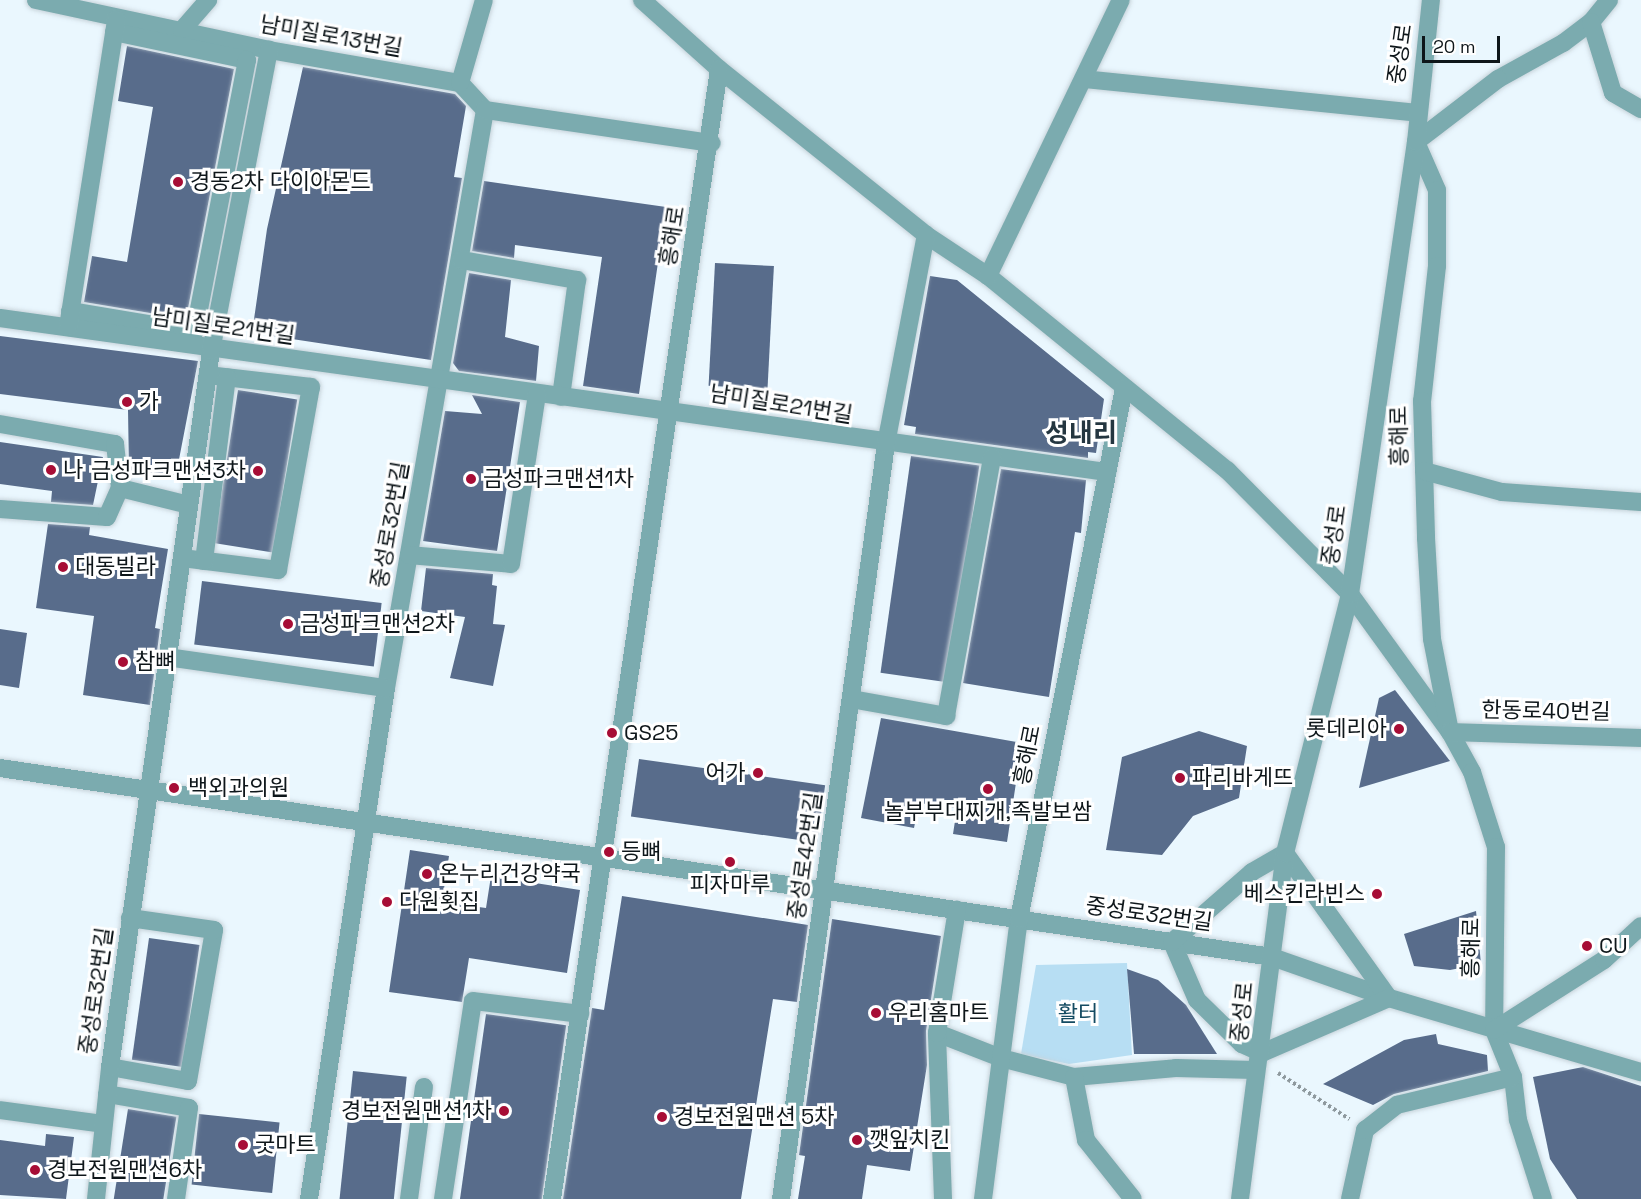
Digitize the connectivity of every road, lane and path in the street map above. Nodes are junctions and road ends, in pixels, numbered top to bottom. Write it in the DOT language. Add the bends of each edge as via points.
graph roads {
  1 [pos="36,0"];
  2 [pos="208,0"];
  3 [pos="484,0"];
  4 [pos="642,0"];
  5 [pos="1121,0"];
  6 [pos="1431,0"];
  7 [pos="1609,0"];
  8 [pos="70,3"];
  9 [pos="1591,22"];
  10 [pos="115,23"];
  11 [pos="182,30"];
  12 [pos="269,50"];
  13 [pos="720,69"];
  14 [pos="1084,79"];
  15 [pos="460,83"];
  16 [pos="1641,109"];
  17 [pos="485,110"];
  18 [pos="1416,113"];
  19 [pos="1416,142"];
  20 [pos="712,143"];
  21 [pos="926,235"];
  22 [pos="461,260"];
  23 [pos="988,276"];
  24 [pos="0,318"];
  25 [pos="69,319"];
  26 [pos="182,338"];
  27 [pos="212,351"];
  28 [pos="208,375"];
  29 [pos="227,377"];
  30 [pos="440,378"];
  31 [pos="1124,388"];
  32 [pos="537,394"];
  33 [pos="561,397"];
  34 [pos="668,411"];
  35 [pos="0,424"];
  36 [pos="886,444"];
  37 [pos="992,457"];
  38 [pos="1424,471"];
  39 [pos="1107,472"];
  40 [pos="120,488"];
  41 [pos="1641,502"];
  42 [pos="189,505"];
  43 [pos="0,509"];
  44 [pos="409,555"];
  45 [pos="182,558"];
  46 [pos="204,561"];
  47 [pos="1350,594"];
  48 [pos="167,657"];
  49 [pos="386,688"];
  50 [pos="851,699"];
  51 [pos="1450,732"];
  52 [pos="1641,738"];
  53 [pos="0,768"];
  54 [pos="148,790"];
  55 [pos="366,823"];
  56 [pos="1285,853"];
  57 [pos="604,858"];
  58 [pos="824,890"];
  59 [pos="957,910"];
  60 [pos="130,918"];
  61 [pos="1019,919"];
  62 [pos="1641,926"];
  63 [pos="1172,942"];
  64 [pos="1272,957"];
  65 [pos="1389,998"];
  66 [pos="580,1014"];
  67 [pos="1494,1030"];
  68 [pos="937,1033"];
  69 [pos="1262,1053"];
  70 [pos="1001,1058"];
  71 [pos="110,1067"];
  72 [pos="1255,1070"];
  73 [pos="1641,1072"];
  74 [pos="1074,1077"];
  75 [pos="1513,1077"];
  76 [pos="424,1087"];
  77 [pos="107,1094"];
  78 [pos="0,1110"];
  79 [pos="103,1124"];
  80 [pos="1365,1130"];
  81 [pos="1116,1191"];
  82 [pos="96,1199"];
  83 [pos="176,1199"];
  84 [pos="309,1199"];
  85 [pos="409,1199"];
  86 [pos="443,1199"];
  87 [pos="552,1199"];
  88 [pos="781,1199"];
  89 [pos="943,1199"];
  90 [pos="983,1199"];
  91 [pos="1133,1199"];
  92 [pos="1240,1199"];
  93 [pos="1350,1199"];
  94 [pos="1543,1199"];
  1 -- 8 [label="street, 남미질로13번길"];
  2 -- 11 [label="street"];
  3 -- 15 [label="street"];
  4 -- 13 [label="street, 흥해로"];
  5 -- 14 [label="street"];
  6 -- 18 [label="street, 중성로"];
  7 -- 9 [label="street"];
  8 -- 10 [label="street, 남미질로13번길"];
  9 -- 16 [label="street" via="1613,93"];
  9 -- 19 [label="street" via="1498,79"];
  10 -- 11 [label="street, 남미질로13번길"];
  10 -- 25 [label="street"];
  10 -- 26 [label="street" via="246,60 195,331"];
  11 -- 12 [label="street, 남미질로13번길"];
  12 -- 15 [label="street, 남미질로13번길"];
  12 -- 27 [label="street, 중성로32번길"];
  13 -- 20 [label="street, 흥해로"];
  13 -- 21 [label="street, 흥해로"];
  14 -- 18 [label="street"];
  14 -- 23 [label="street"];
  15 -- 17 [label="street"];
  17 -- 20 [label="street"];
  17 -- 22 [label="street"];
  18 -- 19 [label="street, 중성로"];
  19 -- 38 [label="street, 흥해로" via="1437,190 1437,266 1422,401"];
  19 -- 47 [label="street, 중성로"];
  20 -- 34 [label="street, 흥해로"];
  21 -- 23 [label="street, 흥해로"];
  21 -- 36 [label="street"];
  22 -- 30 [label="street"];
  22 -- 33 [label="street" via="577,280"];
  23 -- 31 [label="street, 흥해로"];
  24 -- 25 [label="street, 남미질로21번길"];
  25 -- 26 [label="street, 남미질로21번길"];
  26 -- 27 [label="street, 남미질로21번길"];
  27 -- 28 [label="street, 중성로32번길"];
  27 -- 30 [label="street, 남미질로21번길"];
  28 -- 29 [label="street"];
  28 -- 42 [label="street, 중성로32번길"];
  29 -- 46 [label="street"];
  29 -- 46 [label="street" via="311,387 278,570"];
  30 -- 32 [label="street, 남미질로21번길"];
  30 -- 44 [label="street, 중성로32번길"];
  31 -- 39 [label="street, 흥해로"];
  31 -- 47 [label="street, 흥해로" via="1227,470"];
  32 -- 33 [label="street, 남미질로21번길"];
  32 -- 44 [label="street" via="511,564"];
  33 -- 34 [label="street, 남미질로21번길"];
  34 -- 36 [label="street, 남미질로21번길"];
  34 -- 57 [label="street"];
  35 -- 40 [label="street" via="115,444"];
  36 -- 37 [label="street, 남미질로21번길"];
  36 -- 50 [label="street, 중성로42번길"];
  37 -- 39 [label="street, 남미질로21번길"];
  37 -- 50 [label="street" via="946,716"];
  38 -- 41 [label="street" via="1502,492"];
  38 -- 51 [label="street, 흥해로" via="1432,639"];
  39 -- 61 [label="street, 흥해로"];
  40 -- 42 [label="street"];
  40 -- 43 [label="street" via="107,517"];
  42 -- 45 [label="street, 중성로32번길"];
  44 -- 49 [label="street, 중성로32번길"];
  45 -- 46 [label="street"];
  45 -- 48 [label="street, 중성로32번길"];
  47 -- 51 [label="street, 흥해로"];
  47 -- 56 [label="street, 중성로"];
  48 -- 49 [label="street"];
  48 -- 54 [label="street, 중성로32번길"];
  49 -- 55 [label="street, 중성로32번길"];
  50 -- 58 [label="street, 중성로42번길"];
  51 -- 52 [label="street, 한동로40번길"];
  51 -- 67 [label="street, 흥해로" via="1472,772 1496,847"];
  53 -- 54 [label="street, 중성로32번길"];
  54 -- 55 [label="street, 중성로32번길"];
  54 -- 60 [label="street, 중성로32번길"];
  55 -- 57 [label="street, 중성로32번길"];
  55 -- 84 [label="street, 중성로32번길"];
  56 -- 63 [label="street" via="1252,872"];
  56 -- 64 [label="street, 중성로"];
  56 -- 65 [label="street"];
  57 -- 58 [label="street, 중성로32번길"];
  57 -- 66 [label="street"];
  58 -- 59 [label="street, 중성로32번길"];
  58 -- 88 [label="street, 중성로42번길"];
  59 -- 61 [label="street, 중성로32번길"];
  59 -- 68 [label="street"];
  60 -- 71 [label="street, 중성로32번길"];
  60 -- 71 [label="street" via="214,930 188,1081"];
  61 -- 63 [label="street, 중성로32번길"];
  61 -- 70 [label="street"];
  62 -- 67 [label="street" via="1604,960"];
  63 -- 64 [label="street, 중성로32번길"];
  63 -- 69 [label="street" via="1197,1000 1242,1044"];
  64 -- 65 [label="street, 중성로32번길"];
  64 -- 69 [label="street, 중성로"];
  65 -- 67 [label="street, 중성로32번길"];
  65 -- 69 [label="street"];
  66 -- 86 [label="street" via="473,1001"];
  66 -- 87 [label="street"];
  67 -- 73 [label="street, 중성로32번길"];
  67 -- 75 [label="street, 흥해로"];
  68 -- 70 [label="street"];
  68 -- 89 [label="street"];
  69 -- 72 [label="street, 중성로"];
  70 -- 74 [label="street"];
  70 -- 90 [label="street"];
  71 -- 77 [label="street, 중성로32번길"];
  72 -- 74 [label="street, 중성로" via="1176,1068"];
  72 -- 80 [label="path" via="1286,1074"];
  72 -- 92 [label="street, 중성로"];
  74 -- 81 [label="street" via="1086,1140"];
  75 -- 80 [label="street" via="1397,1105"];
  75 -- 94 [label="street, 흥해로" via="1518,1120"];
  76 -- 85 [label="street"];
  77 -- 79 [label="street, 중성로32번길"];
  77 -- 83 [label="street" via="189,1108"];
  78 -- 79 [label="street"];
  79 -- 82 [label="street, 중성로32번길"];
  80 -- 93 [label="street"];
  81 -- 91 [label="street"];
}
